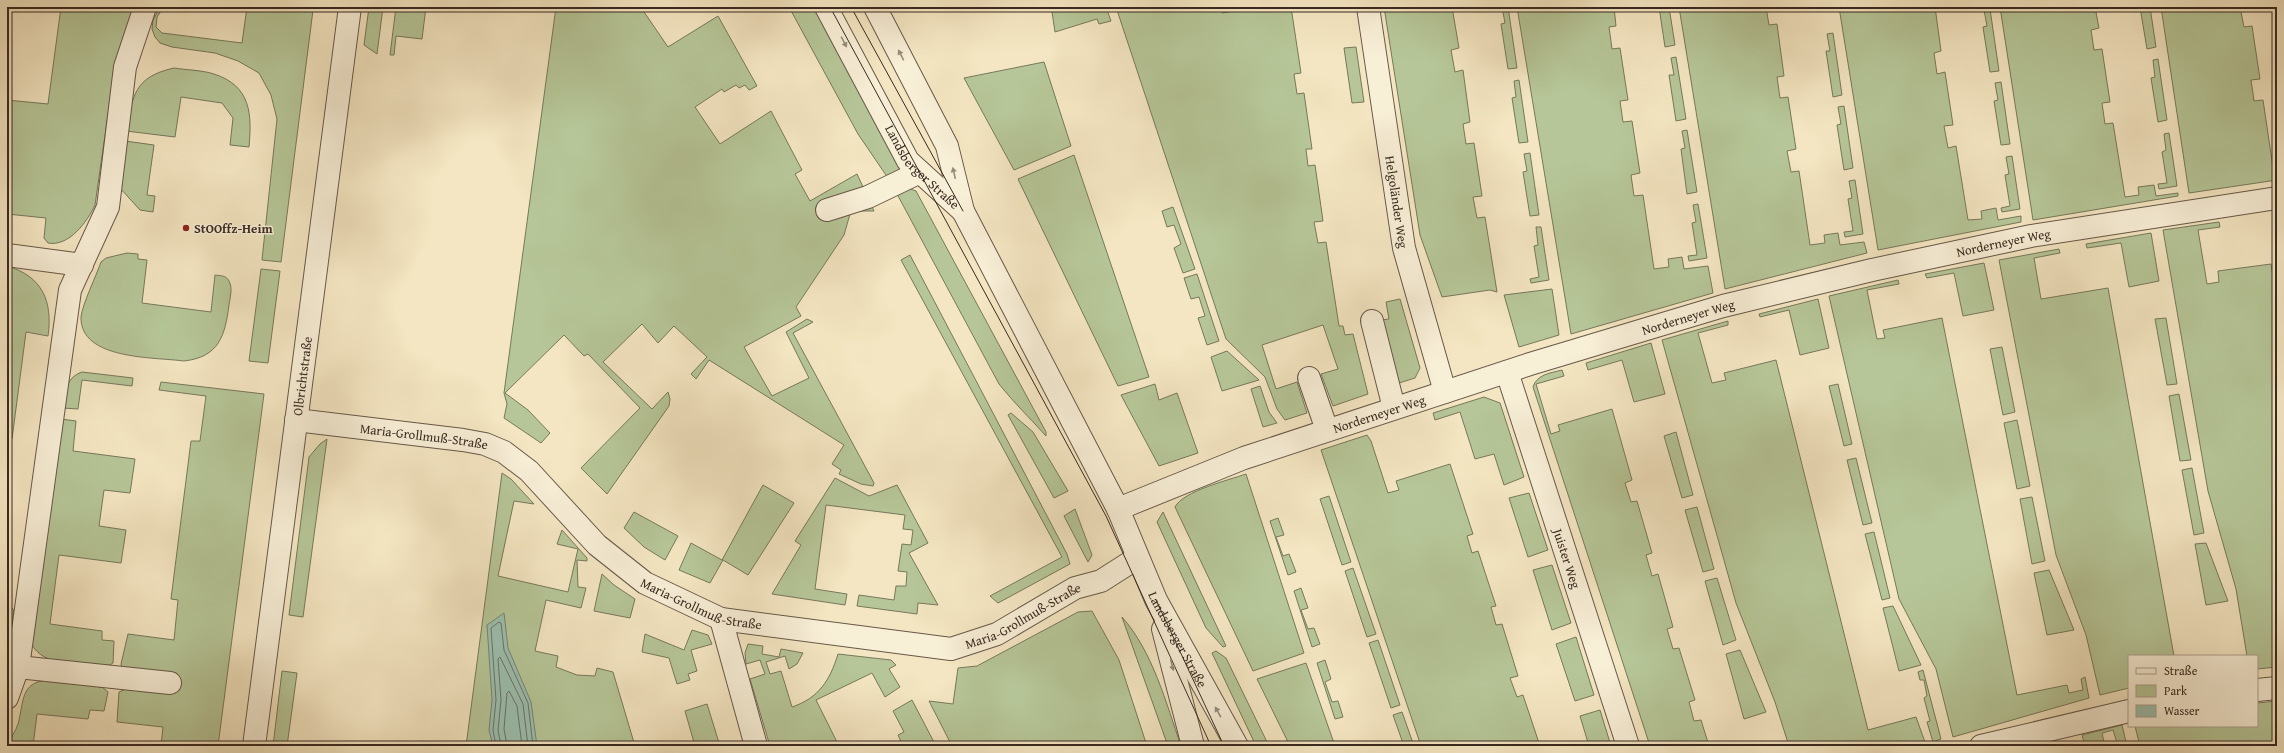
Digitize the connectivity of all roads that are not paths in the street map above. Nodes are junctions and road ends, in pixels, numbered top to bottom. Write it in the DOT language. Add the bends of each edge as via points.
graph roads {
  1 [pos="145,7"];
  2 [pos="350,7"];
  3 [pos="826,7"];
  4 [pos="875,7"];
  5 [pos="1368,7"];
  6 [pos="920,172"];
  7 [pos="2277,198"];
  8 [pos="827,210"];
  9 [pos="963,211"];
  10 [pos="7,255"];
  11 [pos="82,265"];
  12 [pos="1372,321"];
  13 [pos="1507,372"];
  14 [pos="1309,378"];
  15 [pos="1445,392"];
  16 [pos="1394,408"];
  17 [pos="296,420"];
  18 [pos="1327,430"];
  19 [pos="1118,509"];
  20 [pos="1137,558"];
  21 [pos="1156,600"];
  22 [pos="721,619"];
  23 [pos="18,667"];
  24 [pos="170,683"];
  25 [pos="2277,688"];
  26 [pos="2258,690"];
  27 [pos="7,698"];
  28 [pos="2128,711"];
  29 [pos="254,746"];
  30 [pos="756,746"];
  31 [pos="1193,746"];
  32 [pos="1237,746"];
  33 [pos="1628,746"];
  34 [pos="1981,746"];
  1 -- 11 [label="street" via="124,66 108,207"];
  2 -- 17 [label="street, Olbrichtstraße"];
  3 -- 6 [label="street, Landsberger Straße, one-way" via="908,161"];
  9 -- 4 [label="street, Landsberger Straße, one-way" via="948,146"];
  5 -- 15 [label="street, Helgoländer Weg" via="1404,248"];
  6 -- 8 [label="street" via="868,197"];
  6 -- 9 [label="street, Landsberger Straße"];
  7 -- 13 [label="street, Norderneyer Weg" via="2031,236 1872,270 1723,306"];
  9 -- 19 [label="street"];
  10 -- 11 [label="street"];
  11 -- 23 [label="street" via="70,290"];
  12 -- 16 [label="street"];
  13 -- 15 [label="street, Norderneyer Weg"];
  13 -- 33 [label="street, Juister Weg"];
  14 -- 18 [label="street"];
  15 -- 16 [label="street, Norderneyer Weg"];
  16 -- 18 [label="street, Norderneyer Weg"];
  17 -- 22 [label="street, Maria-Grollmuß-Straße" via="463,440 486,444 504,452 529,471 597,545 645,583"];
  17 -- 29 [label="street, Olbrichtstraße"];
  18 -- 19 [label="street, Norderneyer Weg" via="1244,458"];
  19 -- 20 [label="street"];
  20 -- 21 [label="street"];
  20 -- 22 [label="street, Maria-Grollmuß-Straße" via="1101,581 1075,588 997,634 950,649"];
  21 -- 31 [label="street, Landsberger Straße, one-way"];
  32 -- 21 [label="street, Landsberger Straße, one-way"];
  22 -- 30 [label="street"];
  23 -- 24 [label="street"];
  23 -- 27 [label="street"];
  25 -- 26 [label="street"];
  28 -- 34 [label="street"];
}
